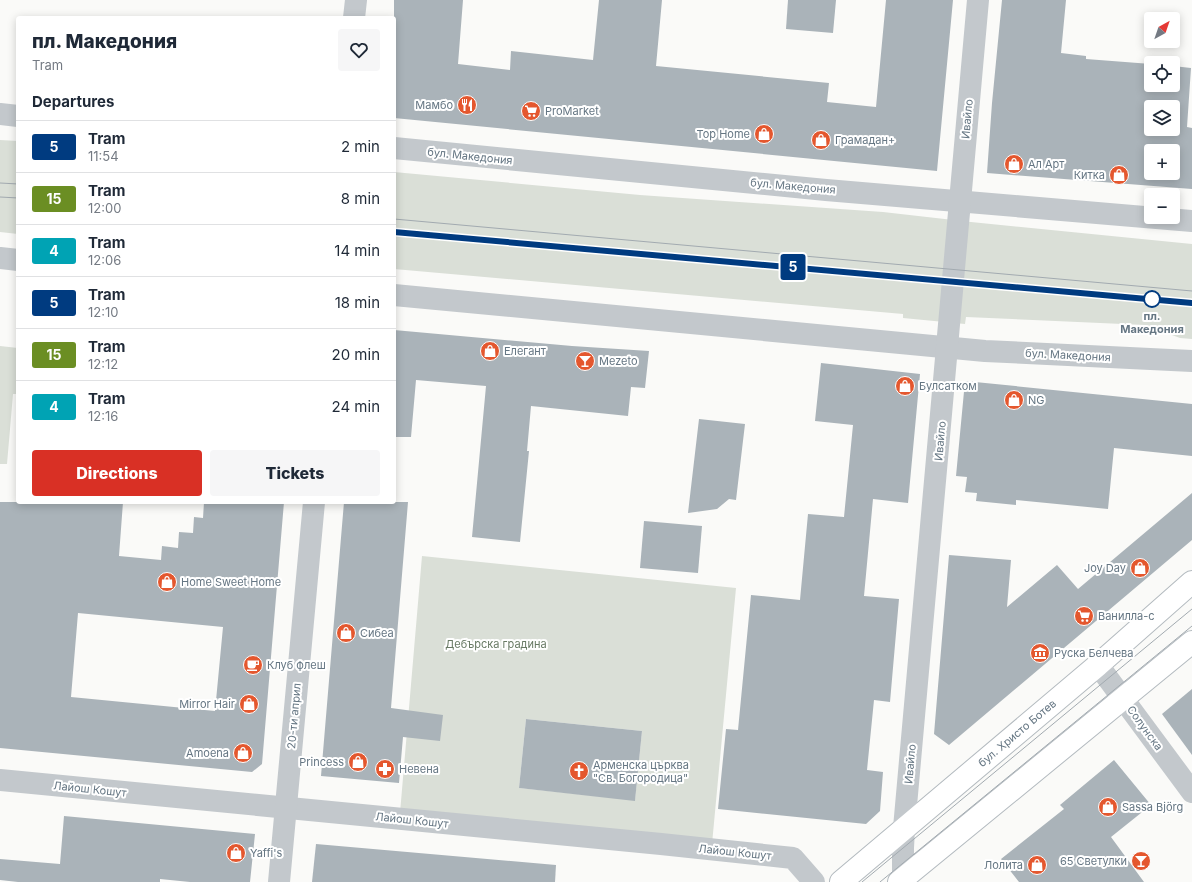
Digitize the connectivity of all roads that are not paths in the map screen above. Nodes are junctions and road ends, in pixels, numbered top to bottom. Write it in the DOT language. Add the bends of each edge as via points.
graph roads {
  1 [pos="356,0"];
  2 [pos="978,0"];
  3 [pos="354,16"];
  4 [pos="0,114"];
  5 [pos="16,116"];
  6 [pos="396,148"];
  7 [pos="960,200"];
  8 [pos="1192,221"];
  9 [pos="0,258"];
  10 [pos="16,260"];
  11 [pos="396,295"];
  12 [pos="948,348"];
  13 [pos="1192,361"];
  14 [pos="314,504"];
  15 [pos="1192,582"];
  16 [pos="1192,642"];
  17 [pos="1098,665"];
  18 [pos="1123,698"];
  19 [pos="0,780"];
  20 [pos="1192,792"];
  21 [pos="285,808"];
  22 [pos="904,828"];
  23 [pos="903,881"];
  24 [pos="279,882"];
  25 [pos="814,882"];
  26 [pos="841,882"];
  1 -- 3 [label="street"];
  2 -- 7 [label="street, Ивайло"];
  4 -- 5 [label="street"];
  6 -- 7 [label="street, бул. Македония"];
  7 -- 8 [label="street, бул. Македония"];
  7 -- 12 [label="street, Ивайло"];
  9 -- 10 [label="street"];
  11 -- 12 [label="street, бул. Македония"];
  12 -- 13 [label="street, бул. Македония"];
  12 -- 22 [label="street, Ивайло"];
  14 -- 21 [label="street, 20-ти април"];
  15 -- 17 [label="main road, бул. Христо Ботев"];
  16 -- 18 [label="main road"];
  17 -- 18 [label="street, Солунска"];
  17 -- 22 [label="main road, бул. Христо Ботев"];
  18 -- 20 [label="street, Солунска"];
  18 -- 23 [label="main road"];
  19 -- 21 [label="street, Лайош Кошут"];
  21 -- 24 [label="street, 20-ти април"];
  21 -- 25 [label="street, Лайош Кошут" via="793,858"];
  22 -- 23 [label="street, Ивайло"];
  22 -- 26 [label="main road, бул. Христо Ботев"];
}
